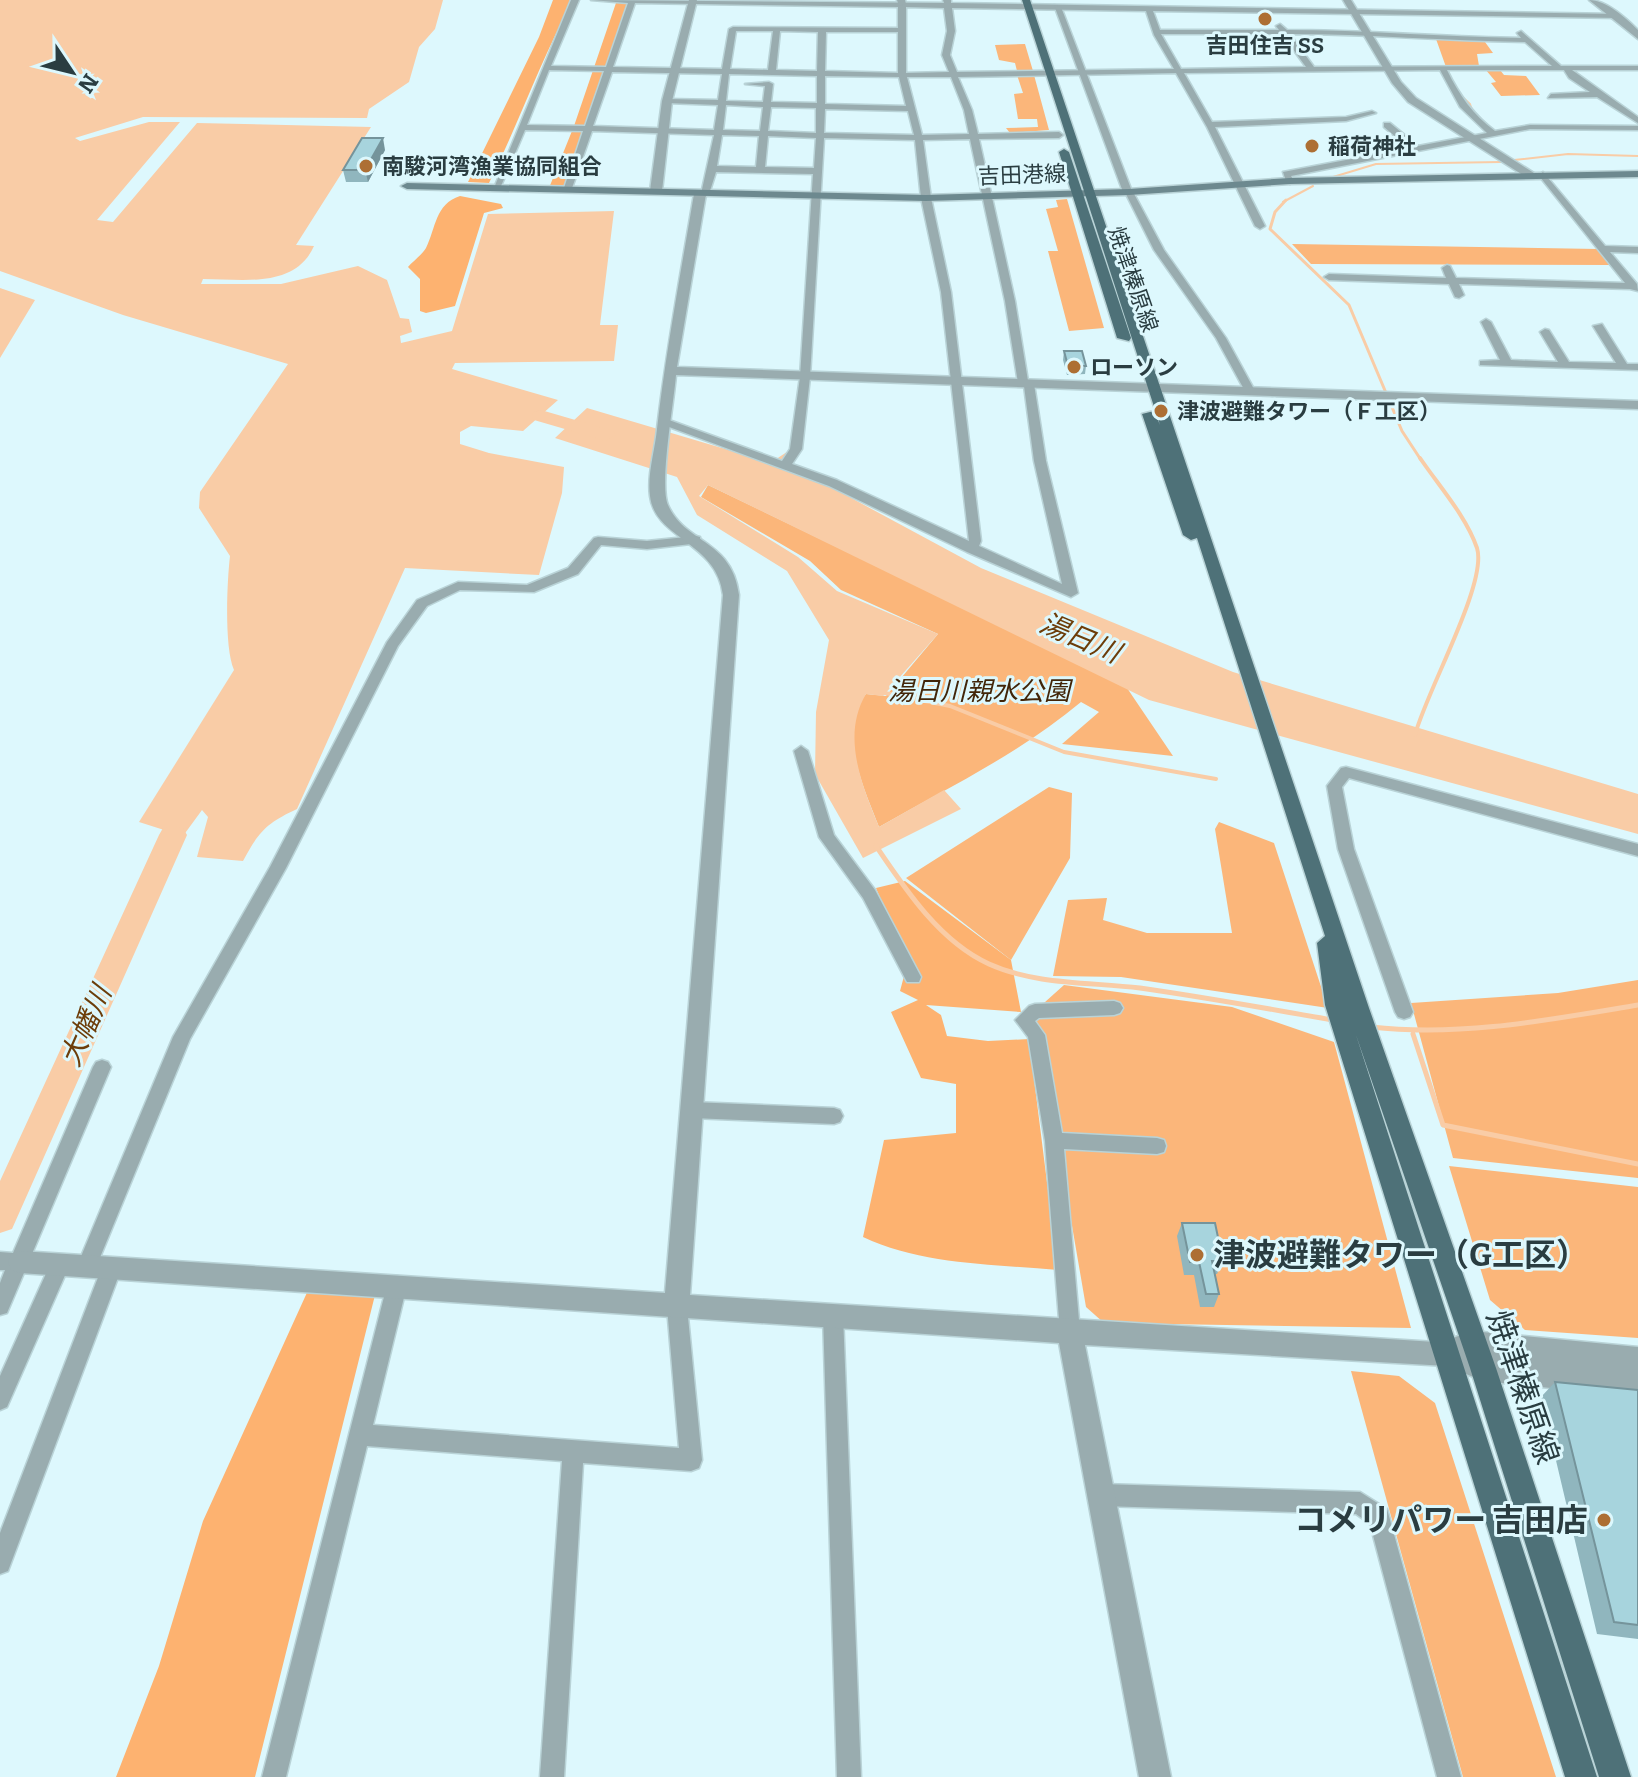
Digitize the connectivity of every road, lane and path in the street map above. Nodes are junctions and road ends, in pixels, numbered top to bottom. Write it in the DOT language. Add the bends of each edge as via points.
graph roads {
  1 [pos="575,0"];
  2 [pos="595,0"];
  3 [pos="1252,0"];
  4 [pos="1347,0"];
  5 [pos="1455,0"];
  6 [pos="1593,0"];
  7 [pos="632,1"];
  8 [pos="693,1"];
  9 [pos="818,2"];
  10 [pos="902,2"];
  11 [pos="948,3"];
  12 [pos="1021,3"];
  13 [pos="1056,4"];
  14 [pos="1575,8"];
  15 [pos="1149,9"];
  16 [pos="1266,12"];
  17 [pos="1356,14"];
  18 [pos="1506,15"];
  19 [pos="1471,16"];
  20 [pos="1582,16"];
  21 [pos="1616,16"];
  22 [pos="1633,25"];
  23 [pos="822,29"];
  24 [pos="777,30"];
  25 [pos="902,30"];
  26 [pos="1284,31"];
  27 [pos="1157,32"];
  28 [pos="1368,32"];
  29 [pos="1638,36"];
  30 [pos="1527,40"];
  31 [pos="1442,67"];
  32 [pos="546,68"];
  33 [pos="1387,68"];
  34 [pos="1638,68"];
  35 [pos="1312,69"];
  36 [pos="1564,69"];
  37 [pos="608,70"];
  38 [pos="1177,70"];
  39 [pos="673,72"];
  40 [pos="1080,72"];
  41 [pos="723,73"];
  42 [pos="772,73"];
  43 [pos="1045,73"];
  44 [pos="953,74"];
  45 [pos="819,75"];
  46 [pos="902,75"];
  47 [pos="723,83"];
  48 [pos="1602,94"];
  49 [pos="1551,96"];
  50 [pos="667,101"];
  51 [pos="722,103"];
  52 [pos="767,104"];
  53 [pos="820,106"];
  54 [pos="911,109"];
  55 [pos="1372,113"];
  56 [pos="1638,121"];
  57 [pos="1210,125"];
  58 [pos="1387,125"];
  59 [pos="522,127"];
  60 [pos="1638,128"];
  61 [pos="587,130"];
  62 [pos="663,131"];
  63 [pos="720,133"];
  64 [pos="763,134"];
  65 [pos="1494,134"];
  66 [pos="820,135"];
  67 [pos="1059,135"];
  68 [pos="919,138"];
  69 [pos="1472,138"];
  70 [pos="974,139"];
  71 [pos="1416,149"];
  72 [pos="712,169"];
  73 [pos="760,170"];
  74 [pos="816,171"];
  75 [pos="1638,174"];
  76 [pos="1530,175"];
  77 [pos="1543,175"];
  78 [pos="1290,181"];
  79 [pos="1240,184"];
  80 [pos="407,186"];
  81 [pos="497,186"];
  82 [pos="568,188"];
  83 [pos="656,191"];
  84 [pos="1129,192"];
  85 [pos="1074,193"];
  86 [pos="1090,193"];
  87 [pos="703,194"];
  88 [pos="816,196"];
  89 [pos="987,197"];
  90 [pos="926,198"];
  91 [pos="1260,226"];
  92 [pos="1602,249"];
  93 [pos="1638,250"];
  94 [pos="1447,268"];
  95 [pos="1329,277"];
  96 [pos="1453,281"];
  97 [pos="1635,289"];
  98 [pos="1459,295"];
  99 [pos="1486,322"];
  100 [pos="1598,326"];
  101 [pos="1545,332"];
  102 [pos="1484,363"];
  103 [pos="1507,364"];
  104 [pos="1565,365"];
  105 [pos="1624,367"];
  106 [pos="1638,367"];
  107 [pos="670,371"];
  108 [pos="805,377"];
  109 [pos="956,382"];
  110 [pos="1026,384"];
  111 [pos="1148,388"];
  112 [pos="1250,391"];
  113 [pos="1638,405"];
  114 [pos="665,423"];
  115 [pos="785,465"];
  116 [pos="696,540"];
  117 [pos="971,549"];
  118 [pos="801,751"];
  119 [pos="1638,850"];
  120 [pos="913,977"];
  121 [pos="1114,1008"];
  122 [pos="1404,1012"];
  123 [pos="1363,1054"];
  124 [pos="102,1067"];
  125 [pos="692,1110"];
  126 [pos="834,1116"];
  127 [pos="1054,1141"];
  128 [pos="1157,1146"];
  129 [pos="10,1261"];
  130 [pos="60,1264"];
  131 [pos="99,1267"];
  132 [pos="397,1285"];
  133 [pos="0,1306"];
  134 [pos="677,1307"];
  135 [pos="833,1315"];
  136 [pos="1070,1332"];
  137 [pos="1472,1343"];
  138 [pos="1447,1354"];
  139 [pos="1638,1360"];
  140 [pos="1483,1368"];
  141 [pos="1638,1384"];
  142 [pos="0,1400"];
  143 [pos="359,1435"];
  144 [pos="573,1452"];
  145 [pos="1102,1495"];
  146 [pos="0,1563"];
  147 [pos="274,1777"];
  148 [pos="552,1777"];
  149 [pos="849,1777"];
  150 [pos="1155,1777"];
  151 [pos="1449,1777"];
  152 [pos="1581,1777"];
  153 [pos="1615,1777"];
  1 -- 32 [label="street"];
  2 -- 7 [label="street"];
  3 -- 16 [label="street"];
  4 -- 17 [label="street"];
  5 -- 19 [label="street"];
  6 -- 21 [label="street"];
  7 -- 8 [label="street"];
  7 -- 37 [label="street"];
  8 -- 9 [label="street"];
  8 -- 39 [label="street"];
  9 -- 10 [label="street"];
  10 -- 11 [label="street"];
  10 -- 25 [label="street"];
  11 -- 12 [label="street"];
  11 -- 44 [label="street" via="951,31 946,47"];
  12 -- 13 [label="street"];
  12 -- 43 [label="main road, 焼津榛原線"];
  13 -- 15 [label="street"];
  13 -- 40 [label="street"];
  14 -- 20 [label="street"];
  15 -- 16 [label="street"];
  15 -- 27 [label="street"];
  16 -- 17 [label="street"];
  16 -- 26 [label="street"];
  17 -- 19 [label="street"];
  17 -- 28 [label="street"];
  18 -- 19 [label="street"];
  18 -- 20 [label="street"];
  18 -- 30 [label="street"];
  20 -- 21 [label="street"];
  21 -- 22 [label="street"];
  22 -- 29 [label="street"];
  23 -- 24 [label="street"];
  23 -- 25 [label="street"];
  23 -- 45 [label="street"];
  24 -- 41 [label="street" via="733,29"];
  24 -- 42 [label="street"];
  25 -- 46 [label="street"];
  26 -- 27 [label="street"];
  26 -- 28 [label="street"];
  26 -- 35 [label="street"];
  27 -- 38 [label="street"];
  28 -- 30 [label="street"];
  28 -- 33 [label="street"];
  30 -- 36 [label="street"];
  31 -- 33 [label="street"];
  31 -- 36 [label="street"];
  31 -- 65 [label="street" via="1470,117"];
  32 -- 37 [label="street"];
  32 -- 59 [label="street"];
  33 -- 35 [label="street"];
  33 -- 69 [label="street" via="1412,100"];
  34 -- 36 [label="street"];
  35 -- 38 [label="street"];
  36 -- 48 [label="street"];
  37 -- 39 [label="street"];
  37 -- 61 [label="street"];
  38 -- 40 [label="street"];
  38 -- 57 [label="street"];
  39 -- 41 [label="street"];
  39 -- 50 [label="street"];
  40 -- 43 [label="street"];
  40 -- 84 [label="street"];
  41 -- 42 [label="street"];
  41 -- 47 [label="street"];
  42 -- 45 [label="street"];
  43 -- 44 [label="street"];
  43 -- 67 [label="main road, 焼津榛原線"];
  43 -- 86 [label="main road, 焼津榛原線"];
  44 -- 46 [label="street"];
  44 -- 70 [label="street"];
  45 -- 46 [label="street"];
  45 -- 53 [label="street"];
  46 -- 54 [label="street"];
  47 -- 51 [label="street"];
  47 -- 52 [label="street" via="769,84"];
  48 -- 49 [label="street"];
  48 -- 56 [label="street"];
  50 -- 51 [label="street"];
  50 -- 62 [label="street"];
  51 -- 52 [label="street"];
  51 -- 63 [label="street"];
  52 -- 53 [label="street"];
  52 -- 64 [label="street"];
  53 -- 54 [label="street"];
  53 -- 66 [label="street"];
  54 -- 68 [label="street"];
  55 -- 57 [label="street" via="1346,119"];
  57 -- 79 [label="street"];
  58 -- 71 [label="street"];
  59 -- 61 [label="street"];
  59 -- 81 [label="street"];
  60 -- 65 [label="street" via="1549,126"];
  61 -- 62 [label="street"];
  61 -- 82 [label="street"];
  62 -- 63 [label="street"];
  62 -- 83 [label="street"];
  63 -- 64 [label="street"];
  63 -- 72 [label="street"];
  64 -- 66 [label="street"];
  64 -- 73 [label="street"];
  65 -- 69 [label="street"];
  66 -- 68 [label="street"];
  66 -- 74 [label="street"];
  67 -- 70 [label="street"];
  67 -- 85 [label="main road, 焼津榛原線"];
  68 -- 70 [label="street"];
  68 -- 90 [label="street"];
  69 -- 71 [label="street"];
  69 -- 76 [label="street"];
  70 -- 89 [label="street"];
  71 -- 78 [label="street" via="1286,174"];
  72 -- 73 [label="street"];
  72 -- 87 [label="street"];
  73 -- 74 [label="street"];
  74 -- 88 [label="street"];
  75 -- 77 [label="main road, 吉田港線"];
  76 -- 77 [label="main road, 吉田港線"];
  76 -- 78 [label="main road, 吉田港線"];
  77 -- 92 [label="street"];
  78 -- 79 [label="main road, 吉田港線"];
  79 -- 84 [label="main road, 吉田港線"];
  79 -- 91 [label="street"];
  80 -- 81 [label="main road, 吉田港線"];
  81 -- 82 [label="main road, 吉田港線"];
  82 -- 83 [label="main road, 吉田港線"];
  83 -- 87 [label="main road, 吉田港線"];
  84 -- 86 [label="main road, 吉田港線"];
  84 -- 112 [label="street" via="1159,250 1221,338"];
  85 -- 86 [label="main road, 吉田港線"];
  85 -- 89 [label="main road, 吉田港線"];
  85 -- 111 [label="main road, 焼津榛原線"];
  86 -- 111 [label="main road, 焼津榛原線"];
  87 -- 88 [label="main road, 吉田港線"];
  87 -- 107 [label="street"];
  88 -- 90 [label="main road, 吉田港線"];
  88 -- 108 [label="street"];
  89 -- 90 [label="main road, 吉田港線"];
  89 -- 110 [label="street"];
  90 -- 109 [label="street" via="946,292"];
  92 -- 93 [label="street"];
  92 -- 97 [label="street"];
  94 -- 96 [label="street"];
  95 -- 96 [label="street"];
  96 -- 97 [label="street"];
  96 -- 98 [label="street"];
  99 -- 103 [label="street"];
  100 -- 105 [label="street"];
  101 -- 104 [label="street"];
  102 -- 103 [label="street"];
  103 -- 104 [label="street"];
  104 -- 105 [label="street"];
  105 -- 106 [label="street"];
  107 -- 108 [label="street"];
  107 -- 114 [label="street"];
  108 -- 109 [label="street"];
  108 -- 115 [label="street" via="796,449"];
  109 -- 110 [label="street"];
  109 -- 117 [label="street" via="975,541"];
  110 -- 111 [label="street"];
  110 -- 117 [label="street" via="1071,593"];
  111 -- 112 [label="street"];
  111 -- 123 [label="main road, 焼津榛原線" via="1178,504 1245,661 1295,811"];
  112 -- 113 [label="street"];
  114 -- 115 [label="street"];
  114 -- 116 [label="street" via="659,504"];
  115 -- 117 [label="street"];
  116 -- 125 [label="street" via="728,575 731,595"];
  116 -- 131 [label="street" via="647,545 598,541 573,571 529,589 458,586 422,603 392,645 278,868 182,1037"];
  118 -- 120 [label="street" via="827,837 869,894"];
  119 -- 122 [label="street" via="1346,772 1334,786 1341,830"];
  121 -- 127 [label="street" via="1035,1011 1024,1020 1036,1035"];
  123 -- 137 [label="main road, 焼津榛原線"];
  123 -- 138 [label="main road, 焼津榛原線"];
  124 -- 129 [label="street"];
  125 -- 126 [label="street"];
  125 -- 134 [label="street"];
  127 -- 128 [label="street"];
  127 -- 136 [label="street"];
  129 -- 130 [label="street"];
  129 -- 133 [label="street"];
  130 -- 131 [label="street"];
  130 -- 142 [label="street"];
  131 -- 132 [label="street"];
  131 -- 146 [label="street"];
  132 -- 134 [label="street"];
  132 -- 143 [label="street"];
  134 -- 135 [label="street"];
  134 -- 144 [label="street" via="691,1460"];
  135 -- 136 [label="street"];
  135 -- 149 [label="street"];
  136 -- 138 [label="street"];
  136 -- 145 [label="street"];
  137 -- 138 [label="street"];
  137 -- 139 [label="street"];
  137 -- 140 [label="main road, 焼津榛原線"];
  138 -- 140 [label="street"];
  138 -- 152 [label="main road, 焼津榛原線"];
  140 -- 141 [label="street"];
  140 -- 153 [label="main road, 焼津榛原線"];
  143 -- 144 [label="street"];
  143 -- 147 [label="street"];
  144 -- 148 [label="street"];
  145 -- 150 [label="street"];
  145 -- 151 [label="street" via="1360,1503 1379,1517"];
}
